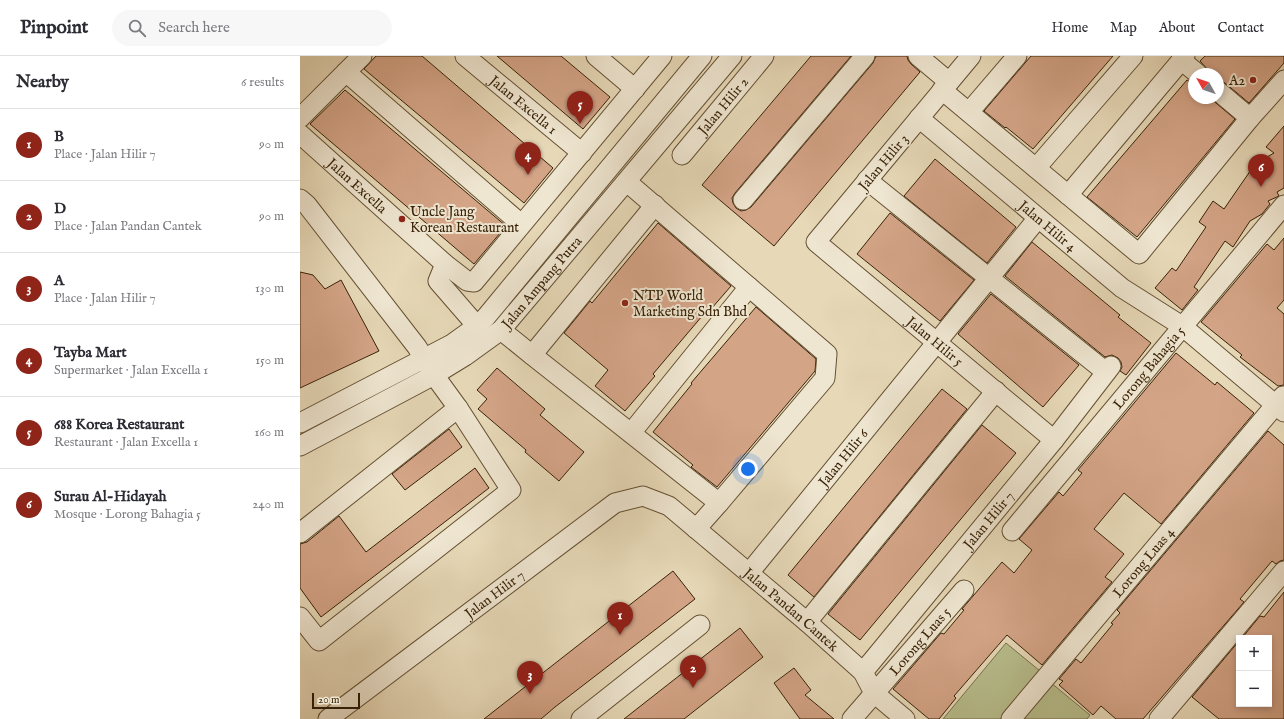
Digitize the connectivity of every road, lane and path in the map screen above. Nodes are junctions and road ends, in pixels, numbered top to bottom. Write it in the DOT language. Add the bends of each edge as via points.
graph roads {
  1 [pos="362,56"];
  2 [pos="465,56"];
  3 [pos="596,56"];
  4 [pos="662,56"];
  5 [pos="702,56"];
  6 [pos="732,56"];
  7 [pos="764,56"];
  8 [pos="864,56"];
  9 [pos="918,56"];
  10 [pos="971,56"];
  11 [pos="1017,56"];
  12 [pos="1133,56"];
  13 [pos="1183,58"];
  14 [pos="1192,68"];
  15 [pos="346,72"];
  16 [pos="1284,80"];
  17 [pos="946,86"];
  18 [pos="635,89"];
  19 [pos="1224,96"];
  20 [pos="969,112"];
  21 [pos="300,118"];
  22 [pos="919,118"];
  23 [pos="1250,118"];
  24 [pos="300,134"];
  25 [pos="582,153"];
  26 [pos="682,155"];
  27 [pos="1036,168"];
  28 [pos="867,180"];
  29 [pos="627,182"];
  30 [pos="1068,195"];
  31 [pos="743,200"];
  32 [pos="302,205"];
  33 [pos="655,205"];
  34 [pos="1284,205"];
  35 [pos="1038,218"];
  36 [pos="521,224"];
  37 [pos="816,242"];
  38 [pos="445,264"];
  39 [pos="990,278"];
  40 [pos="749,287"];
  41 [pos="478,326"];
  42 [pos="1182,326"];
  43 [pos="501,330"];
  44 [pos="937,343"];
  45 [pos="532,355"];
  46 [pos="424,358"];
  47 [pos="434,375"];
  48 [pos="996,391"];
  49 [pos="1281,404"];
  50 [pos="458,408"];
  51 [pos="300,423"];
  52 [pos="631,433"];
  53 [pos="1054,440"];
  54 [pos="300,446"];
  55 [pos="719,503"];
  56 [pos="669,506"];
  57 [pos="696,529"];
  58 [pos="1012,531"];
  59 [pos="300,533"];
  60 [pos="1284,572"];
  61 [pos="748,573"];
  62 [pos="964,590"];
  63 [pos="300,617"];
  64 [pos="807,622"];
  65 [pos="700,625"];
  66 [pos="863,672"];
  67 [pos="874,693"];
  68 [pos="328,719"];
  69 [pos="581,719"];
  70 [pos="852,719"];
  71 [pos="905,719"];
  72 [pos="1011,719"];
  73 [pos="1159,719"];
  1 -- 15 [label="street"];
  2 -- 25 [label="street, Jalan Excella 1"];
  3 -- 18 [label="street"];
  4 -- 18 [label="street"];
  5 -- 41 [label="street, Jalan Ampang Putra"];
  6 -- 29 [label="street, Jalan Ampang Putra"];
  7 -- 26 [label="street, Jalan Hilir 2"];
  8 -- 31 [label="street"];
  9 -- 17 [label="street"];
  10 -- 17 [label="street, Jalan Hilir 3"];
  11 -- 20 [label="street"];
  12 -- 27 [label="street"];
  13 -- 14 [label="street"];
  13 -- 30 [label="street"];
  15 -- 21 [label="street"];
  15 -- 36 [label="street"];
  16 -- 23 [label="street"];
  17 -- 20 [label="street"];
  17 -- 22 [label="street, Jalan Hilir 3"];
  18 -- 25 [label="street"];
  19 -- 23 [label="street"];
  20 -- 27 [label="street"];
  22 -- 28 [label="street, Jalan Hilir 3"];
  22 -- 35 [label="street, Jalan Hilir 4"];
  23 -- 30 [label="street" via="1139,254"];
  24 -- 38 [label="street, Jalan Excella"];
  25 -- 36 [label="street"];
  27 -- 30 [label="street"];
  28 -- 37 [label="street, Jalan Hilir 3"];
  28 -- 39 [label="street"];
  29 -- 33 [label="street"];
  29 -- 43 [label="street, Jalan Ampang Putra"];
  32 -- 46 [label="street"];
  33 -- 40 [label="street"];
  33 -- 45 [label="street"];
  34 -- 42 [label="street, Lorong Bahagia 5"];
  35 -- 39 [label="street, Jalan Hilir 6"];
  35 -- 42 [label="street, Jalan Hilir 4" via="1122,288"];
  36 -- 38 [label="street, Jalan Excella" via="474,282 467,281"];
  37 -- 44 [label="street, Jalan Hilir 5"];
  38 -- 41 [label="street" via="438,281"];
  39 -- 44 [label="street, Jalan Hilir 6"];
  39 -- 53 [label="street, Jalan Hilir 7" via="1108,369"];
  40 -- 52 [label="street"];
  40 -- 55 [label="street" via="827,354 825,378"];
  41 -- 46 [label="street, Jalan Ampang Putra" via="452,344"];
  42 -- 49 [label="street, Jalan Hilir 4"];
  42 -- 58 [label="street, Lorong Bahagia 5"];
  43 -- 45 [label="street"];
  43 -- 47 [label="street, Jalan Ampang Putra"];
  44 -- 48 [label="street, Jalan Hilir 5"];
  44 -- 61 [label="street, Jalan Hilir 6"];
  45 -- 52 [label="street"];
  46 -- 47 [label="street"];
  46 -- 51 [label="street, Jalan Ampang Putra"];
  47 -- 50 [label="street"];
  47 -- 54 [label="street, Jalan Ampang Putra"];
  48 -- 53 [label="street, Jalan Hilir 5"];
  48 -- 64 [label="street"];
  49 -- 72 [label="street, Lorong Luas 4"];
  50 -- 59 [label="street"];
  50 -- 63 [label="street" via="511,490 320,641"];
  52 -- 55 [label="street"];
  53 -- 66 [label="street, Jalan Hilir 7"];
  55 -- 57 [label="street"];
  56 -- 57 [label="street, Jalan Pandan Cantek"];
  56 -- 68 [label="street, Jalan Hilir 7" via="643,496 615,503"];
  57 -- 61 [label="street, Jalan Pandan Cantek"];
  60 -- 73 [label="street"];
  61 -- 64 [label="street, Jalan Pandan Cantek"];
  62 -- 67 [label="street, Lorong Luas 5"];
  64 -- 66 [label="street, Jalan Pandan Cantek"];
  65 -- 69 [label="street"];
  66 -- 67 [label="street, Jalan Pandan Cantek"];
  67 -- 70 [label="street, Lorong Luas 5"];
  67 -- 71 [label="street, Jalan Pandan Cantek"];
}
